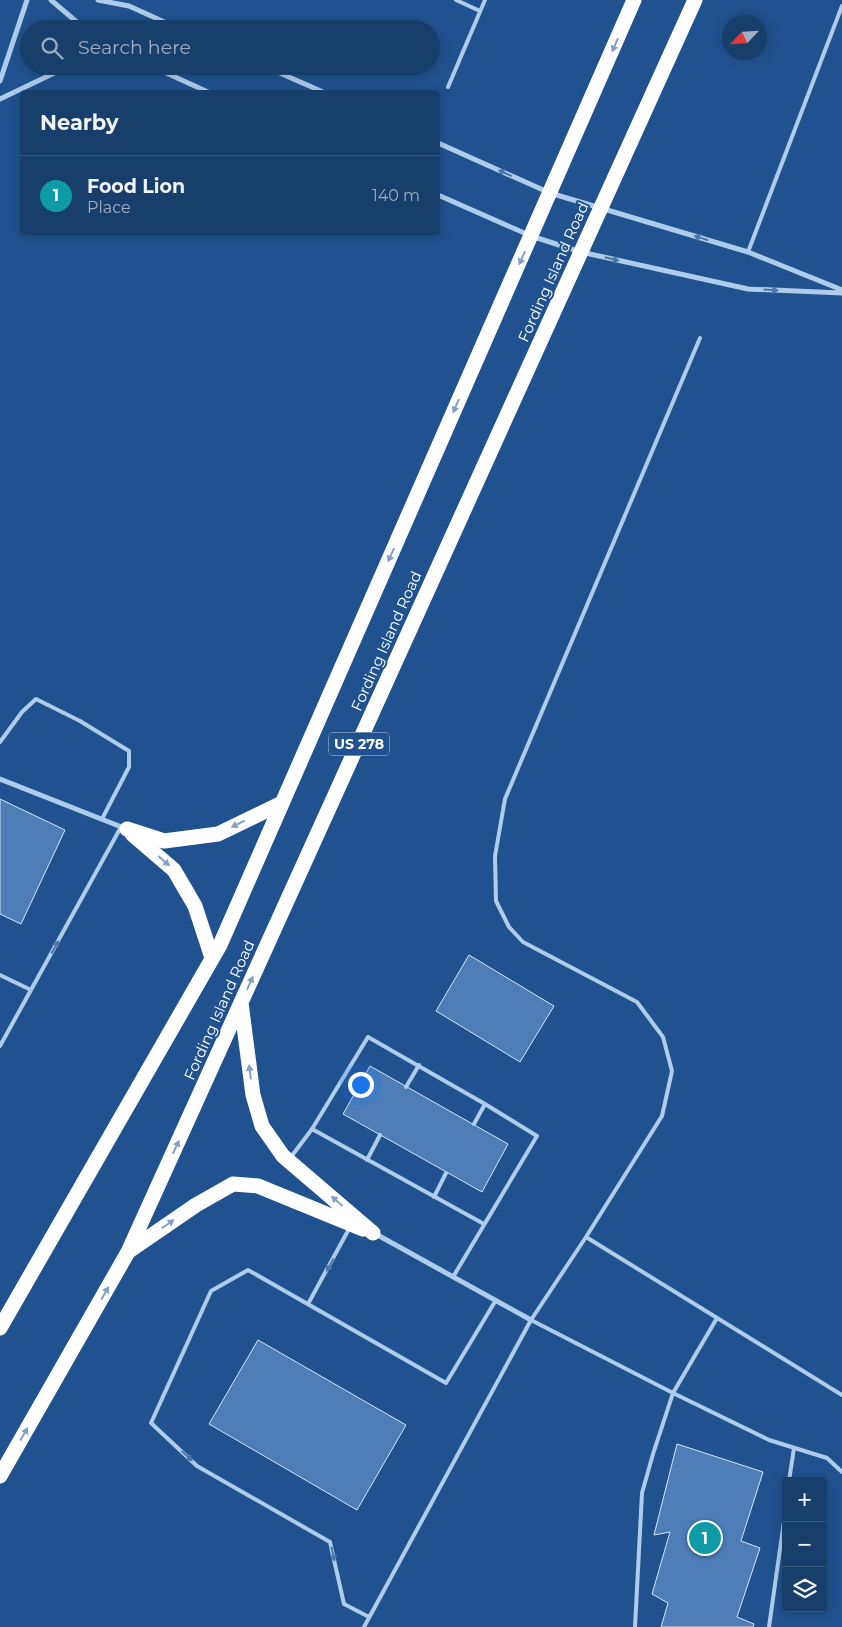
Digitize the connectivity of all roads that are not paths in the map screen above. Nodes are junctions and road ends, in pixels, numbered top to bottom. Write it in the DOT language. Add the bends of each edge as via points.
graph roads {
  1 [pos="27,0"];
  2 [pos="51,0"];
  3 [pos="98,0"];
  4 [pos="456,0"];
  5 [pos="485,0"];
  6 [pos="634,0"];
  7 [pos="695,0"];
  8 [pos="842,6"];
  9 [pos="480,11"];
  10 [pos="20,20"];
  11 [pos="74,20"];
  12 [pos="160,20"];
  13 [pos="20,21"];
  14 [pos="50,75"];
  15 [pos="171,75"];
  16 [pos="284,75"];
  17 [pos="0,81"];
  18 [pos="448,87"];
  19 [pos="204,90"];
  20 [pos="318,90"];
  21 [pos="0,98"];
  22 [pos="440,144"];
  23 [pos="550,193"];
  24 [pos="440,196"];
  25 [pos="601,208"];
  26 [pos="531,236"];
  27 [pos="581,252"];
  28 [pos="748,252"];
  29 [pos="842,292"];
  30 [pos="700,338"];
  31 [pos="0,742"];
  32 [pos="0,779"];
  33 [pos="282,803"];
  34 [pos="102,820"];
  35 [pos="124,828"];
  36 [pos="212,958"];
  37 [pos="0,975"];
  38 [pos="31,990"];
  39 [pos="241,1003"];
  40 [pos="0,1046"];
  41 [pos="419,1065"];
  42 [pos="406,1086"];
  43 [pos="485,1104"];
  44 [pos="474,1124"];
  45 [pos="312,1129"];
  46 [pos="380,1135"];
  47 [pos="289,1160"];
  48 [pos="367,1160"];
  49 [pos="446,1172"];
  50 [pos="434,1197"];
  51 [pos="353,1221"];
  52 [pos="484,1224"];
  53 [pos="373,1233"];
  54 [pos="586,1237"];
  55 [pos="128,1252"];
  56 [pos="453,1277"];
  57 [pos="496,1300"];
  58 [pos="308,1304"];
  59 [pos="717,1318"];
  60 [pos="531,1320"];
  61 [pos="0,1328"];
  62 [pos="673,1393"];
  63 [pos="842,1395"];
  64 [pos="794,1448"];
  65 [pos="842,1472"];
  66 [pos="0,1476"];
  67 [pos="790,1477"];
  68 [pos="784,1522"];
  69 [pos="369,1617"];
  70 [pos="364,1627"];
  71 [pos="635,1627"];
  72 [pos="768,1627"];
  1 -- 10 [label="street"];
  2 -- 11 [label="street"];
  3 -- 12 [label="street" via="128,6"];
  4 -- 9 [label="lane"];
  5 -- 9 [label="lane"];
  6 -- 23 [label="highway, Fording Island Road / US 278, one-way"];
  7 -- 25 [label="highway, Fording Island Road / US 278"];
  8 -- 28 [label="lane"];
  9 -- 18 [label="lane"];
  13 -- 17 [label="street"];
  14 -- 21 [label="street"];
  15 -- 19 [label="street"];
  16 -- 20 [label="street"];
  23 -- 22 [label="street, one-way"];
  23 -- 25 [label="street"];
  23 -- 26 [label="highway, Fording Island Road / US 278"];
  24 -- 26 [label="street"];
  25 -- 27 [label="highway, Fording Island Road / US 278"];
  28 -- 25 [label="street, one-way"];
  26 -- 27 [label="street"];
  26 -- 33 [label="highway, Fording Island Road / US 278, one-way"];
  27 -- 29 [label="street, one-way" via="748,289"];
  39 -- 27 [label="highway, Fording Island Road / US 278, one-way"];
  28 -- 29 [label="street"];
  30 -- 54 [label="lane" via="505,799 494,856 496,901 509,927 523,942 637,1002 663,1037 672,1071 662,1116"];
  31 -- 34 [label="lane" via="36,699 129,751 128,767"];
  32 -- 34 [label="street"];
  33 -- 35 [label="highway, one-way" via="218,834 164,841"];
  33 -- 36 [label="highway, Fording Island Road / US 278"];
  34 -- 35 [label="street"];
  35 -- 36 [label="highway, one-way" via="174,870 195,906"];
  38 -- 35 [label="lane, one-way"];
  36 -- 61 [label="highway, Fording Island Road / US 278"];
  37 -- 38 [label="lane"];
  38 -- 40 [label="lane"];
  47 -- 39 [label="highway, one-way" via="262,1126 253,1094"];
  55 -- 39 [label="highway, Fording Island Road / US 278, one-way"];
  41 -- 42 [label="lane"];
  41 -- 43 [label="lane"];
  41 -- 45 [label="lane" via="368,1037"];
  43 -- 44 [label="lane"];
  43 -- 52 [label="lane" via="536,1136"];
  45 -- 47 [label="lane"];
  45 -- 48 [label="lane"];
  46 -- 48 [label="lane"];
  51 -- 47 [label="highway, one-way"];
  48 -- 50 [label="lane"];
  49 -- 50 [label="lane"];
  50 -- 52 [label="lane"];
  51 -- 53 [label="highway"];
  55 -- 51 [label="highway, one-way" via="233,1184 258,1186"];
  51 -- 58 [label="lane, one-way"];
  52 -- 56 [label="lane"];
  53 -- 56 [label="street"];
  54 -- 59 [label="lane"];
  54 -- 60 [label="lane"];
  66 -- 55 [label="highway, Fording Island Road / US 278, one-way"];
  56 -- 57 [label="street"];
  57 -- 58 [label="lane" via="446,1383"];
  57 -- 60 [label="street"];
  58 -- 69 [label="lane, one-way" via="248,1270 211,1291 151,1423 197,1466 330,1542 344,1604"];
  59 -- 62 [label="lane"];
  59 -- 63 [label="lane"];
  60 -- 62 [label="lane"];
  60 -- 69 [label="lane"];
  62 -- 64 [label="lane" via="769,1440"];
  62 -- 71 [label="lane" via="642,1493"];
  64 -- 65 [label="lane" via="826,1458"];
  64 -- 67 [label="lane"];
  68 -- 72 [label="lane"];
  69 -- 70 [label="lane"];
}
